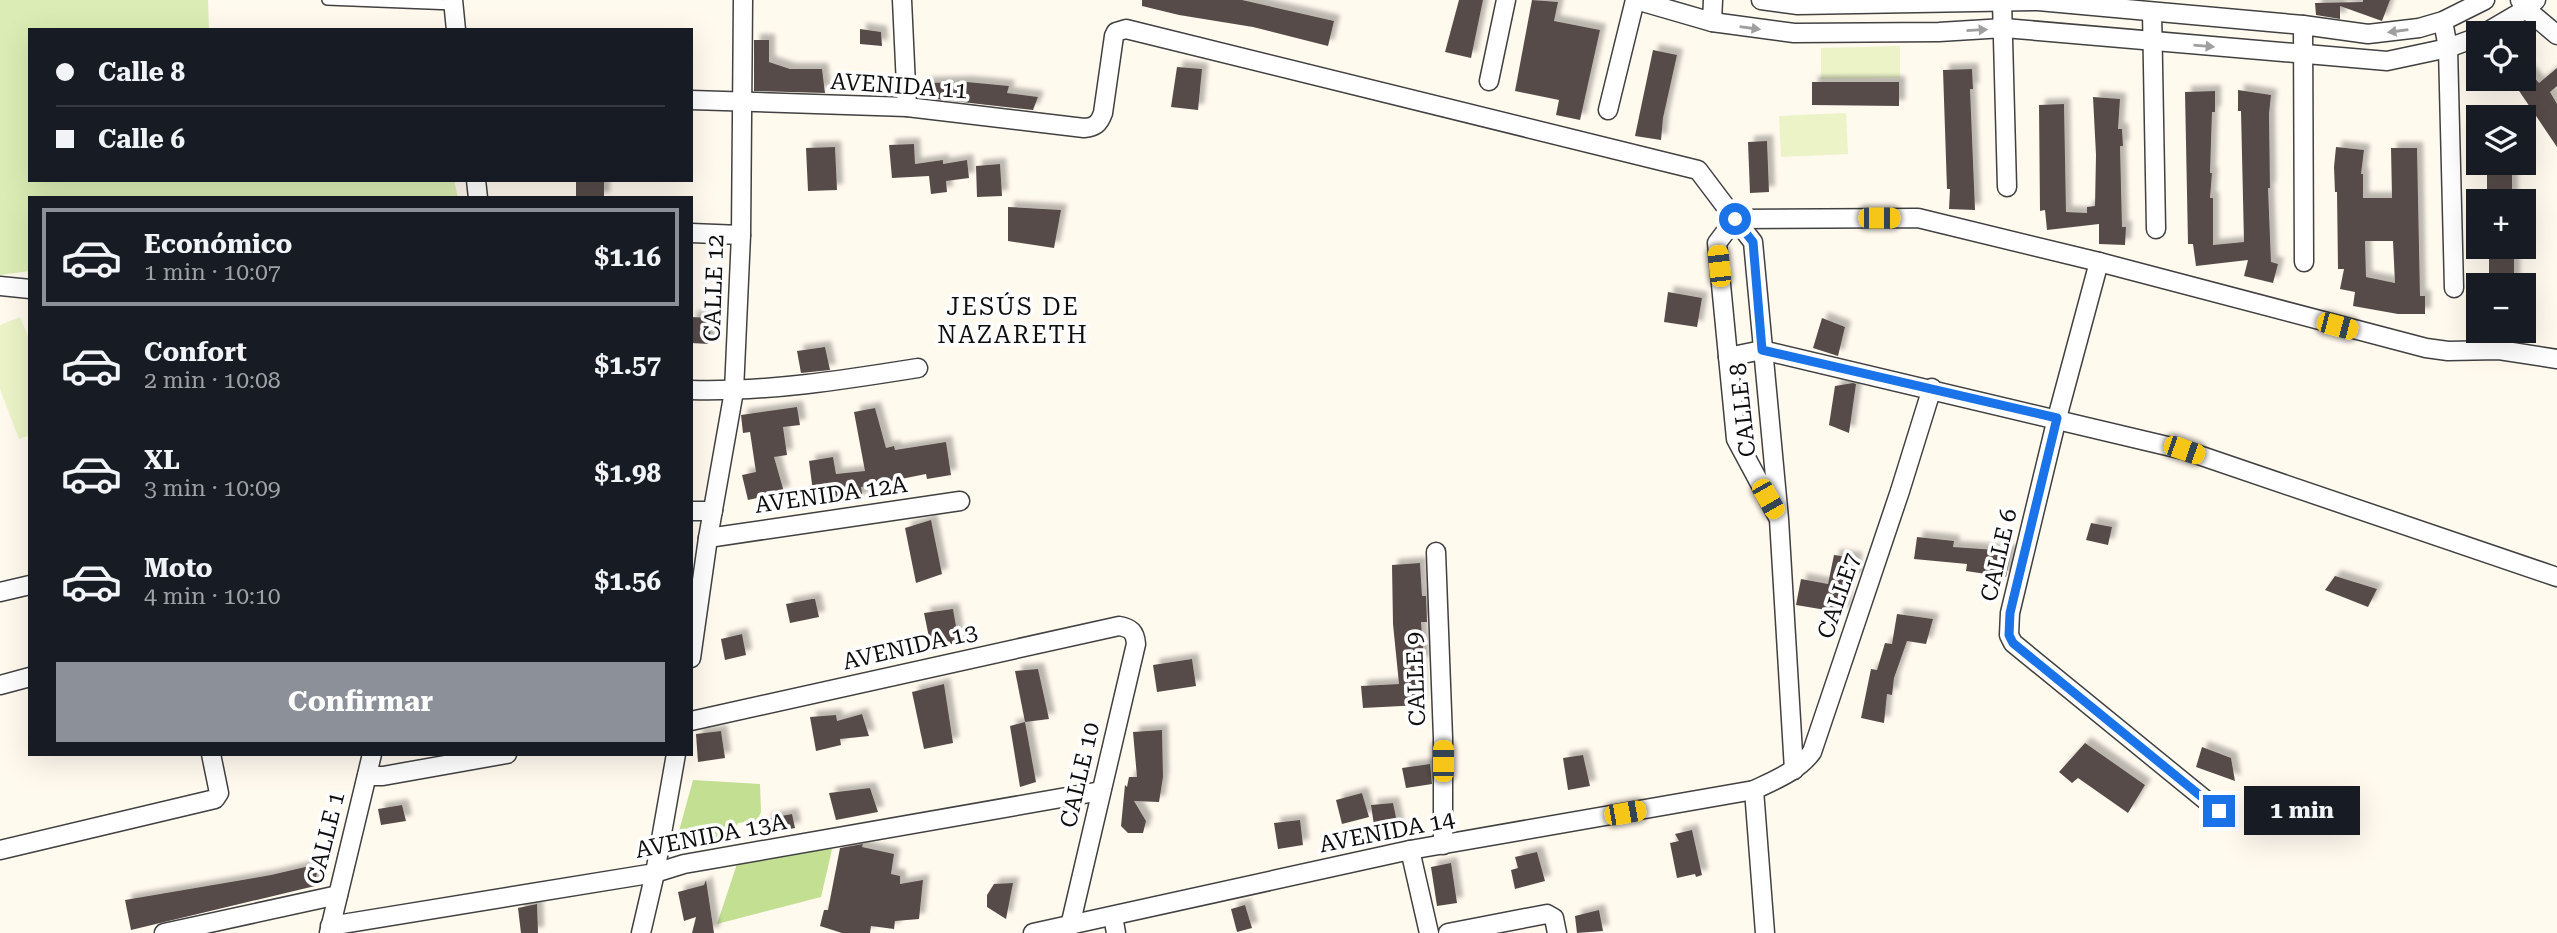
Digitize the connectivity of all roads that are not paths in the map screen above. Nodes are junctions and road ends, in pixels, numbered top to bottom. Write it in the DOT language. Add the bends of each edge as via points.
graph roads {
  1 [pos="327,0"];
  2 [pos="743,0"];
  3 [pos="902,0"];
  4 [pos="1506,0"];
  5 [pos="1635,0"];
  6 [pos="1713,0"];
  7 [pos="1761,0"];
  8 [pos="2485,0"];
  9 [pos="2002,2"];
  10 [pos="454,3"];
  11 [pos="2527,3"];
  12 [pos="2152,12"];
  13 [pos="2443,21"];
  14 [pos="2502,21"];
  15 [pos="1712,22"];
  16 [pos="2303,25"];
  17 [pos="456,28"];
  18 [pos="2004,28"];
  19 [pos="2557,35"];
  20 [pos="2151,41"];
  21 [pos="2466,41"];
  22 [pos="2448,48"];
  23 [pos="2301,55"];
  24 [pos="1489,81"];
  25 [pos="693,100"];
  26 [pos="742,102"];
  27 [pos="907,107"];
  28 [pos="1608,110"];
  29 [pos="1100,121"];
  30 [pos="2007,187"];
  31 [pos="1735,219"];
  32 [pos="2156,229"];
  33 [pos="693,233"];
  34 [pos="741,235"];
  35 [pos="2099,262"];
  36 [pos="2304,262"];
  37 [pos="0,285"];
  38 [pos="2454,288"];
  39 [pos="28,289"];
  40 [pos="1762,350"];
  41 [pos="1728,357"];
  42 [pos="2557,359"];
  43 [pos="918,368"];
  44 [pos="1932,388"];
  45 [pos="693,390"];
  46 [pos="734,391"];
  47 [pos="2057,418"];
  48 [pos="960,501"];
  49 [pos="693,511"];
  50 [pos="713,511"];
  51 [pos="1779,519"];
  52 [pos="708,538"];
  53 [pos="1436,552"];
  54 [pos="2557,577"];
  55 [pos="28,585"];
  56 [pos="0,592"];
  57 [pos="1136,635"];
  58 [pos="693,643"];
  59 [pos="28,678"];
  60 [pos="0,685"];
  61 [pos="693,721"];
  62 [pos="212,756"];
  63 [pos="372,756"];
  64 [pos="496,756"];
  65 [pos="676,756"];
  66 [pos="1794,770"];
  67 [pos="367,776"];
  68 [pos="1754,790"];
  69 [pos="1101,791"];
  70 [pos="2219,811"];
  71 [pos="1443,845"];
  72 [pos="0,850"];
  73 [pos="1410,850"];
  74 [pos="655,873"];
  75 [pos="338,895"];
  76 [pos="1115,924"];
  77 [pos="1070,926"];
  78 [pos="329,929"];
  79 [pos="164,933"];
  80 [pos="641,933"];
  81 [pos="1032,933"];
  82 [pos="1429,933"];
  83 [pos="1447,933"];
  84 [pos="1557,933"];
  85 [pos="1765,933"];
  1 -- 10 [label="lane"];
  2 -- 26 [label="street, CALLE 12"];
  3 -- 27 [label="street"];
  4 -- 24 [label="street"];
  5 -- 15 [label="street"];
  5 -- 28 [label="street"];
  6 -- 15 [label="street"];
  7 -- 9 [label="street" via="1798,5"];
  8 -- 13 [label="street"];
  9 -- 12 [label="street"];
  9 -- 18 [label="street"];
  10 -- 17 [label="street"];
  11 -- 14 [label="street"];
  11 -- 19 [label="street"];
  12 -- 16 [label="street"];
  12 -- 20 [label="street"];
  13 -- 16 [label="street, one-way" via="2368,34"];
  13 -- 22 [label="street"];
  15 -- 18 [label="street, one-way" via="1794,33"];
  16 -- 23 [label="street"];
  18 -- 20 [label="street"];
  18 -- 30 [label="street"];
  20 -- 23 [label="street, one-way"];
  20 -- 32 [label="street"];
  21 -- 22 [label="street"];
  22 -- 23 [label="street" via="2387,61"];
  22 -- 38 [label="street"];
  23 -- 36 [label="street"];
  25 -- 26 [label="street, AVENIDA 11"];
  26 -- 27 [label="street, AVENIDA 11"];
  26 -- 34 [label="street, CALLE 12"];
  27 -- 29 [label="street, AVENIDA 11" via="1084,128"];
  29 -- 31 [label="street, CALLE 8" via="1114,37 1126,29 1698,170"];
  31 -- 35 [label="street" via="1918,218"];
  31 -- 40 [label="street, CALLE 8" via="1753,242"];
  31 -- 41 [label="street" via="1717,243"];
  33 -- 34 [label="street"];
  34 -- 46 [label="street, CALLE 12"];
  35 -- 42 [label="street" via="2414,346 2499,350"];
  35 -- 47 [label="street, CALLE 6"];
  37 -- 39 [label="street"];
  40 -- 41 [label="street"];
  40 -- 44 [label="street"];
  40 -- 51 [label="street, CALLE 8"];
  41 -- 51 [label="street" via="1735,439"];
  43 -- 46 [label="street"];
  44 -- 47 [label="street"];
  44 -- 66 [label="street, CALLE7" via="1812,752"];
  45 -- 46 [label="street"];
  46 -- 50 [label="street, CALLE 12"];
  47 -- 54 [label="street" via="2184,450"];
  47 -- 70 [label="street, CALLE 6" via="2010,613 2009,635 2013,643"];
  48 -- 52 [label="street, AVENIDA 12A"];
  49 -- 50 [label="street"];
  50 -- 52 [label="street, CALLE 12"];
  51 -- 66 [label="street, CALLE 8"];
  52 -- 58 [label="street, CALLE 12"];
  53 -- 71 [label="street, CALLE 9"];
  55 -- 56 [label="street"];
  57 -- 61 [label="street, AVENIDA 13" via="1129,627 1119,626"];
  57 -- 69 [label="street, CALLE 10"];
  59 -- 60 [label="street"];
  62 -- 72 [label="street" via="219,785 215,799"];
  63 -- 67 [label="street, CALLE 1"];
  64 -- 67 [label="street"];
  65 -- 74 [label="street"];
  66 -- 68 [label="street, CALLE7"];
  67 -- 75 [label="street, CALLE 1"];
  68 -- 71 [label="street, AVENIDA 14"];
  68 -- 85 [label="street"];
  69 -- 74 [label="street, AVENIDA 13A" via="684,864"];
  69 -- 77 [label="street, CALLE 10"];
  71 -- 73 [label="street, AVENIDA 14"];
  73 -- 76 [label="street, AVENIDA 14"];
  73 -- 82 [label="street"];
  74 -- 78 [label="street, AVENIDA 13A"];
  74 -- 80 [label="street"];
  75 -- 78 [label="street, CALLE 1"];
  75 -- 79 [label="street"];
  76 -- 77 [label="street, AVENIDA 14"];
  77 -- 81 [label="street, AVENIDA 14"];
  83 -- 84 [label="street" via="1541,914 1551,915"];
}
